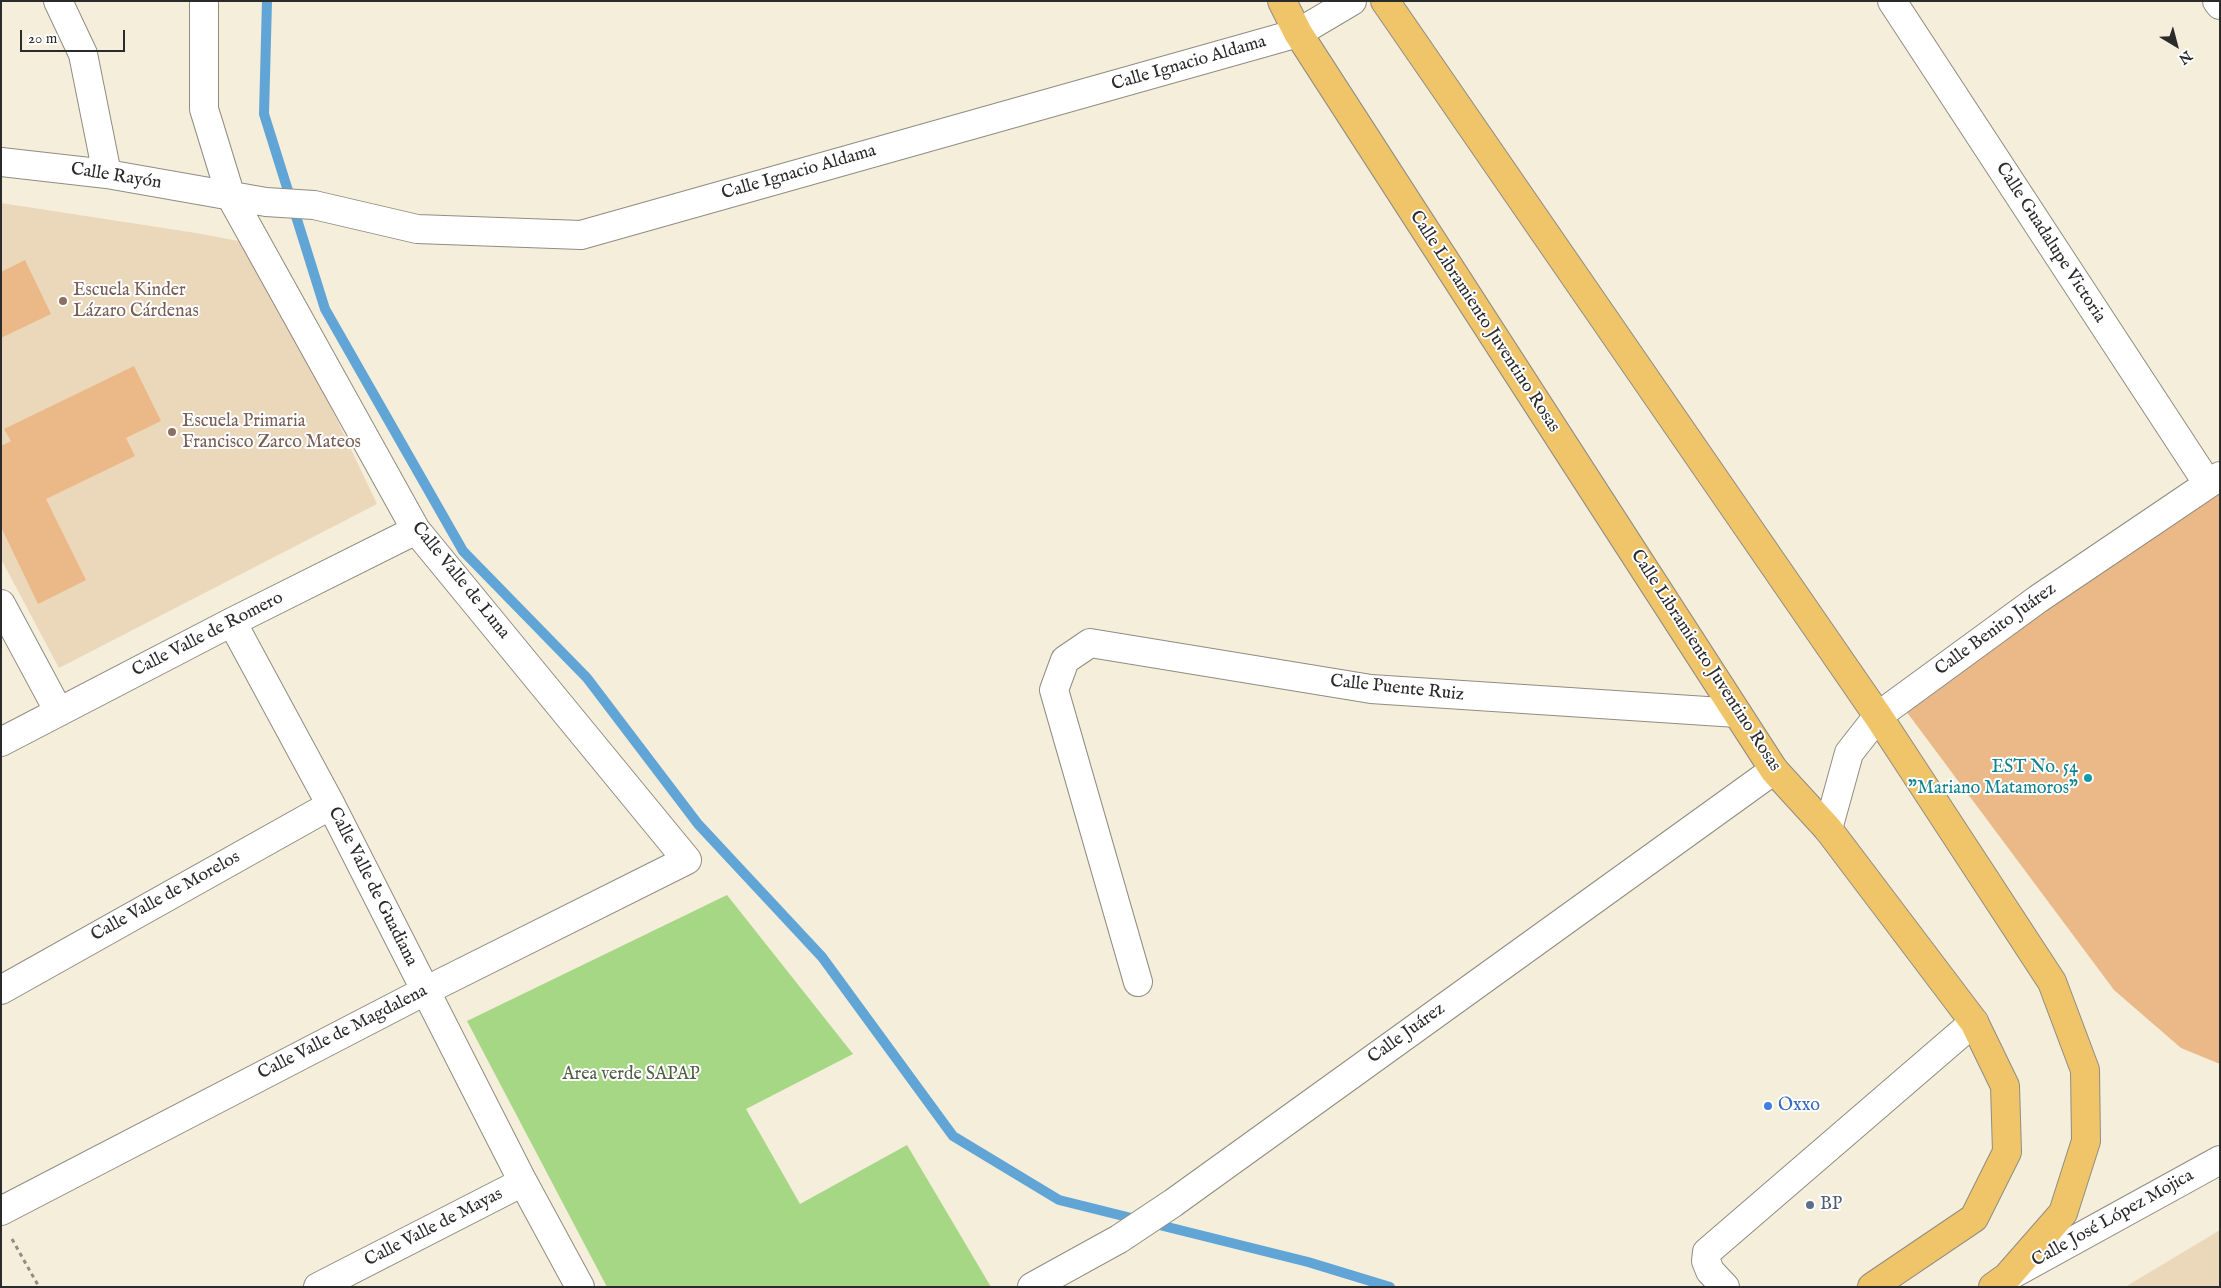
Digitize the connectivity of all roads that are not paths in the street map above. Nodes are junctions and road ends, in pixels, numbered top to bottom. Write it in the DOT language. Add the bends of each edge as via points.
graph roads {
  1 [pos="58,1"];
  2 [pos="204,1"];
  3 [pos="1282,1"];
  4 [pos="1352,1"];
  5 [pos="1384,1"];
  6 [pos="1892,1"];
  7 [pos="2217,1"];
  8 [pos="2220,5"];
  9 [pos="1298,33"];
  10 [pos="1,162"];
  11 [pos="107,174"];
  12 [pos="231,196"];
  13 [pos="2214,480"];
  14 [pos="416,530"];
  15 [pos="1,604"];
  16 [pos="232,622"];
  17 [pos="59,712"];
  18 [pos="1737,713"];
  19 [pos="1878,716"];
  20 [pos="1,742"];
  21 [pos="1774,770"];
  22 [pos="331,805"];
  23 [pos="1828,829"];
  24 [pos="687,860"];
  25 [pos="1138,982"];
  26 [pos="1,990"];
  27 [pos="425,990"];
  28 [pos="1974,1022"];
  29 [pos="2220,1160"];
  30 [pos="523,1182"];
  31 [pos="1,1211"];
  32 [pos="2002,1284"];
  33 [pos="318,1287"];
  34 [pos="580,1287"];
  35 [pos="1032,1287"];
  36 [pos="1724,1287"];
  37 [pos="1872,1287"];
  1 -- 11 [label="street" via="83,54"];
  2 -- 12 [label="street, Calle Valle de Luna" via="204,109"];
  3 -- 9 [label="main road, Calle Libramiento Juventino Rosas"];
  4 -- 9 [label="street, Calle Ignacio Aldama"];
  5 -- 19 [label="main road"];
  6 -- 13 [label="street, Calle Guadalupe Victoria"];
  7 -- 8 [label="street"];
  9 -- 12 [label="street, Calle Ignacio Aldama" via="581,234 417,229 314,204 266,202"];
  9 -- 18 [label="main road, Calle Libramiento Juventino Rosas"];
  10 -- 11 [label="street, Calle Rayón"];
  11 -- 12 [label="street, Calle Rayón"];
  12 -- 14 [label="street, Calle Valle de Luna"];
  13 -- 19 [label="street, Calle Benito Juárez" via="2038,599"];
  14 -- 16 [label="street, Calle Valle de Romero"];
  14 -- 24 [label="street, Calle Valle de Luna"];
  15 -- 17 [label="street"];
  16 -- 17 [label="street, Calle Valle de Romero"];
  16 -- 22 [label="street, Calle Valle de Guadiana"];
  17 -- 20 [label="street, Calle Valle de Romero"];
  18 -- 21 [label="main road, Calle Libramiento Juventino Rosas"];
  18 -- 25 [label="street, Calle Puente Ruiz" via="1371,690 1090,643 1065,660 1054,690"];
  19 -- 23 [label="street, Calle Benito Juárez" via="1849,753"];
  19 -- 32 [label="main road" via="2052,982 2085,1070 2086,1141 2063,1213"];
  21 -- 23 [label="main road, Calle Libramiento Juventino Rosas"];
  21 -- 35 [label="street, Calle Juárez" via="1173,1203 1119,1239"];
  22 -- 26 [label="street, Calle Valle de Morelos"];
  22 -- 27 [label="street, Calle Valle de Guadiana"];
  23 -- 28 [label="main road, Calle Libramiento Juventino Rosas"];
  24 -- 27 [label="street, Calle Valle de Magdalena"];
  27 -- 30 [label="street, Calle Valle de Guadiana"];
  27 -- 31 [label="street, Calle Valle de Magdalena"];
  28 -- 36 [label="street" via="1707,1252 1710,1271"];
  28 -- 37 [label="main road, Calle Libramiento Juventino Rosas" via="2004,1086 2006,1152 1974,1218"];
  29 -- 32 [label="street, Calle José López Mojica"];
  30 -- 33 [label="street, Calle Valle de Mayas"];
  30 -- 34 [label="street, Calle Valle de Guadiana"];
}
